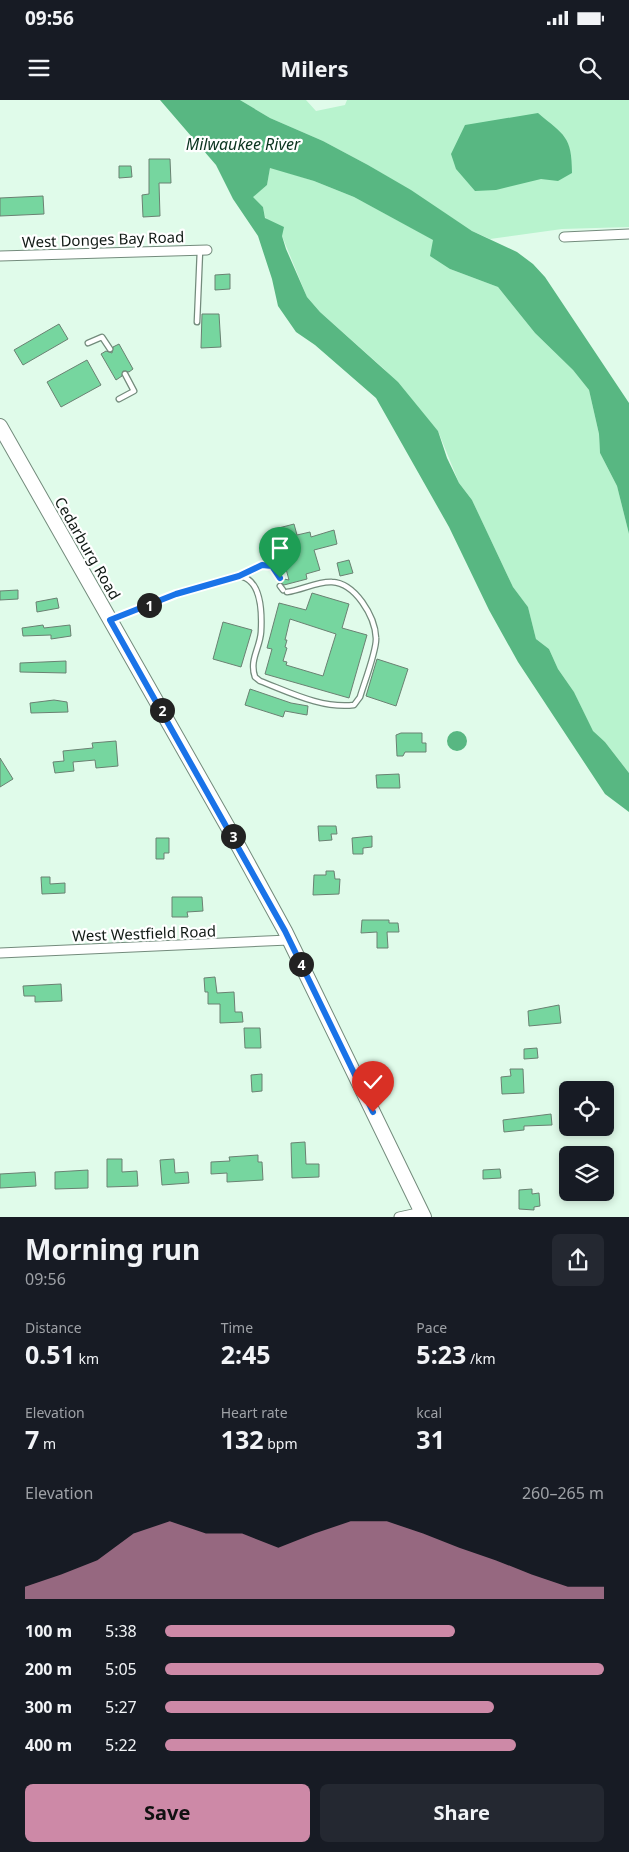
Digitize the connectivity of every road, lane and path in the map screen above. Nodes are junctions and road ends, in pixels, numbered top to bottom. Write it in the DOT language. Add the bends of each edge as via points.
graph roads {
  1 [pos="629,234"];
  2 [pos="564,237"];
  3 [pos="203,250"];
  4 [pos="0,256"];
  5 [pos="197,322"];
  6 [pos="88,343"];
  7 [pos="110,349"];
  8 [pos="125,374"];
  9 [pos="119,399"];
  10 [pos="0,426"];
  11 [pos="239,576"];
  12 [pos="280,578"];
  13 [pos="283,589"];
  14 [pos="110,620"];
  15 [pos="289,940"];
  16 [pos="0,953"];
  17 [pos="423,1214"];
  18 [pos="399,1217"];
  1 -- 2 [label="street"];
  3 -- 4 [label="street, West Donges Bay Road"];
  3 -- 5 [label="lane"];
  6 -- 7 [label="lane" via="102,337"];
  8 -- 9 [label="lane" via="134,391"];
  10 -- 14 [label="main road, Cedarburg Road"];
  11 -- 12 [label="lane" via="262,565 272,566"];
  11 -- 13 [label="lane" via="245,577 255,587 260,604 261,634 253,660 255,677 315,701 354,705 360,697 376,638 363,603 352,590 330,581"];
  11 -- 14 [label="lane" via="176,594"];
  14 -- 15 [label="main road, Cedarburg Road"];
  15 -- 16 [label="street, West Westfield Road"];
  15 -- 17 [label="main road, Cedarburg Road"];
  17 -- 18 [label="street"];
}
